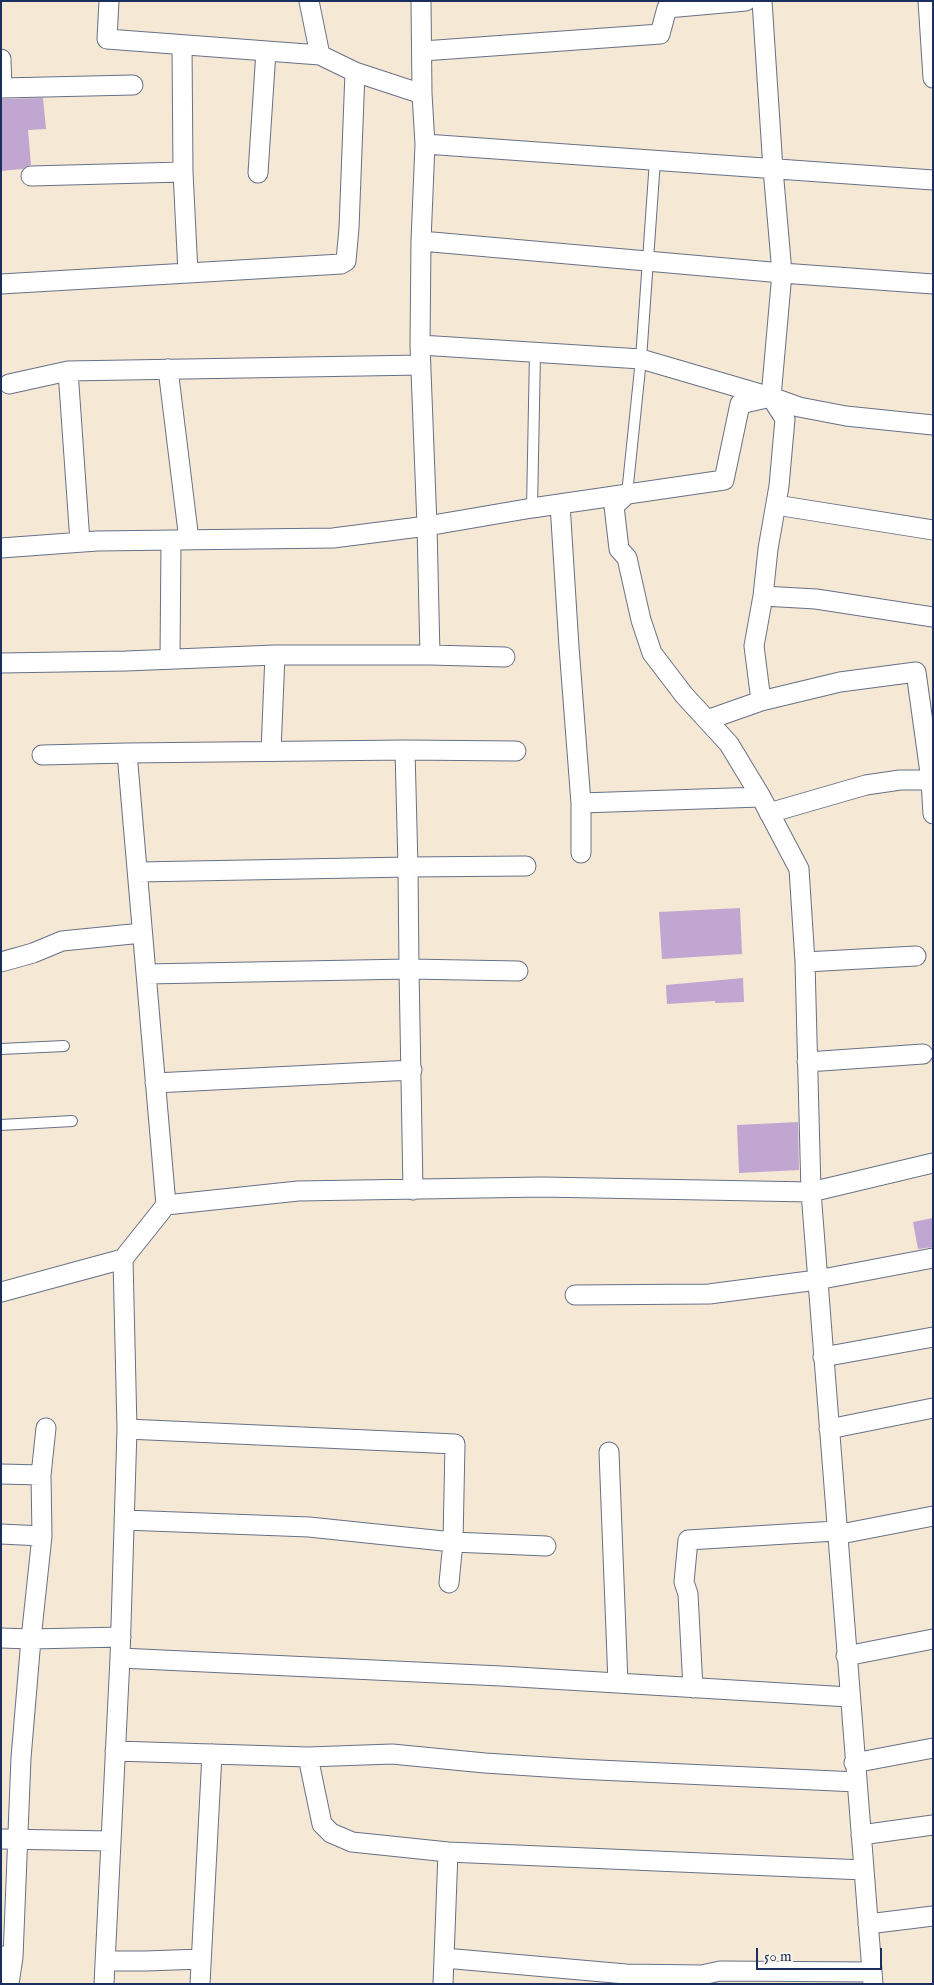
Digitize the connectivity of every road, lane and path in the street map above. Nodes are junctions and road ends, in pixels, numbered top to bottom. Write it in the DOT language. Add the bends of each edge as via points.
graph roads {
  1 [pos="109,1"];
  2 [pos="309,1"];
  3 [pos="421,1"];
  4 [pos="746,1"];
  5 [pos="762,1"];
  6 [pos="928,1"];
  7 [pos="932,39"];
  8 [pos="182,45"];
  9 [pos="266,51"];
  10 [pos="423,51"];
  11 [pos="320,55"];
  12 [pos="1,59"];
  13 [pos="355,72"];
  14 [pos="933,78"];
  15 [pos="133,85"];
  16 [pos="422,94"];
  17 [pos="425,144"];
  18 [pos="655,160"];
  19 [pos="772,169"];
  20 [pos="183,172"];
  21 [pos="258,173"];
  22 [pos="31,176"];
  23 [pos="933,180"];
  24 [pos="421,240"];
  25 [pos="648,261"];
  26 [pos="188,273"];
  27 [pos="782,273"];
  28 [pos="1,284"];
  29 [pos="933,284"];
  30 [pos="420,345"];
  31 [pos="534,352"];
  32 [pos="641,360"];
  33 [pos="420,365"];
  34 [pos="168,369"];
  35 [pos="68,371"];
  36 [pos="9,384"];
  37 [pos="771,397"];
  38 [pos="933,425"];
  39 [pos="627,494"];
  40 [pos="560,504"];
  41 [pos="776,506"];
  42 [pos="532,508"];
  43 [pos="428,526"];
  44 [pos="933,530"];
  45 [pos="180,540"];
  46 [pos="80,542"];
  47 [pos="1,548"];
  48 [pos="763,596"];
  49 [pos="933,617"];
  50 [pos="275,655"];
  51 [pos="430,655"];
  52 [pos="506,657"];
  53 [pos="170,660"];
  54 [pos="1,663"];
  55 [pos="761,701"];
  56 [pos="926,706"];
  57 [pos="707,720"];
  58 [pos="272,750"];
  59 [pos="405,750"];
  60 [pos="516,751"];
  61 [pos="127,753"];
  62 [pos="42,755"];
  63 [pos="932,780"];
  64 [pos="581,803"];
  65 [pos="765,805"];
  66 [pos="933,814"];
  67 [pos="581,853"];
  68 [pos="408,866"];
  69 [pos="526,866"];
  70 [pos="138,872"];
  71 [pos="142,932"];
  72 [pos="916,956"];
  73 [pos="1,962"];
  74 [pos="805,962"];
  75 [pos="408,970"];
  76 [pos="518,971"];
  77 [pos="146,974"];
  78 [pos="64,1046"];
  79 [pos="1,1049"];
  80 [pos="923,1054"];
  81 [pos="807,1062"];
  82 [pos="412,1070"];
  83 [pos="155,1083"];
  84 [pos="72,1121"];
  85 [pos="1,1125"];
  86 [pos="933,1164"];
  87 [pos="413,1190"];
  88 [pos="811,1192"];
  89 [pos="166,1205"];
  90 [pos="123,1258"];
  91 [pos="933,1258"];
  92 [pos="817,1280"];
  93 [pos="1,1292"];
  94 [pos="575,1294"];
  95 [pos="933,1337"];
  96 [pos="823,1357"];
  97 [pos="933,1408"];
  98 [pos="46,1428"];
  99 [pos="127,1429"];
  100 [pos="828,1429"];
  101 [pos="609,1452"];
  102 [pos="1,1474"];
  103 [pos="41,1475"];
  104 [pos="933,1516"];
  105 [pos="124,1520"];
  106 [pos="836,1531"];
  107 [pos="1,1534"];
  108 [pos="42,1536"];
  109 [pos="453,1542"];
  110 [pos="546,1546"];
  111 [pos="449,1583"];
  112 [pos="120,1637"];
  113 [pos="1,1638"];
  114 [pos="31,1639"];
  115 [pos="933,1639"];
  116 [pos="846,1656"];
  117 [pos="120,1658"];
  118 [pos="618,1683"];
  119 [pos="693,1688"];
  120 [pos="849,1697"];
  121 [pos="933,1748"];
  122 [pos="115,1751"];
  123 [pos="212,1754"];
  124 [pos="308,1757"];
  125 [pos="854,1763"];
  126 [pos="857,1782"];
  127 [pos="933,1825"];
  128 [pos="861,1834"];
  129 [pos="9,1840"];
  130 [pos="110,1841"];
  131 [pos="448,1852"];
  132 [pos="864,1870"];
  133 [pos="933,1916"];
  134 [pos="868,1924"];
  135 [pos="7,1956"];
  136 [pos="200,1958"];
  137 [pos="444,1958"];
  138 [pos="105,1961"];
  139 [pos="873,1978"];
  140 [pos="626,1979"];
  141 [pos="9,1984"];
  142 [pos="104,1984"];
  143 [pos="200,1984"];
  144 [pos="443,1984"];
  1 -- 8 [label="street" via="107,39"];
  2 -- 11 [label="street"];
  3 -- 10 [label="street"];
  4 -- 10 [label="street" via="666,8 660,34"];
  5 -- 19 [label="street"];
  6 -- 7 [label="street"];
  7 -- 14 [label="street"];
  8 -- 9 [label="street"];
  8 -- 20 [label="street"];
  9 -- 11 [label="street"];
  9 -- 21 [label="street"];
  10 -- 16 [label="street"];
  11 -- 13 [label="street"];
  12 -- 15 [label="street" via="2,88"];
  13 -- 16 [label="street"];
  13 -- 26 [label="street" via="346,261 341,264"];
  16 -- 17 [label="street"];
  17 -- 18 [label="street"];
  17 -- 24 [label="street"];
  18 -- 19 [label="street"];
  18 -- 25 [label="lane"];
  19 -- 23 [label="street"];
  19 -- 27 [label="street"];
  20 -- 22 [label="street"];
  20 -- 26 [label="street"];
  24 -- 25 [label="street"];
  24 -- 30 [label="street"];
  25 -- 27 [label="street"];
  25 -- 32 [label="lane"];
  26 -- 28 [label="street"];
  27 -- 29 [label="street"];
  27 -- 37 [label="street"];
  30 -- 31 [label="street"];
  30 -- 33 [label="street"];
  31 -- 32 [label="street"];
  31 -- 42 [label="lane"];
  32 -- 37 [label="street"];
  32 -- 39 [label="lane"];
  33 -- 34 [label="street"];
  33 -- 43 [label="street"];
  34 -- 35 [label="street"];
  34 -- 45 [label="street"];
  35 -- 36 [label="street"];
  35 -- 46 [label="street"];
  37 -- 38 [label="street" via="799,407 846,416"];
  37 -- 39 [label="street" via="740,404 724,480"];
  37 -- 41 [label="street" via="785,419"];
  39 -- 40 [label="street"];
  39 -- 57 [label="street" via="614,506 619,548 627,558 652,653"];
  40 -- 42 [label="street"];
  40 -- 64 [label="street"];
  41 -- 44 [label="street"];
  41 -- 48 [label="street"];
  42 -- 43 [label="street"];
  43 -- 45 [label="street" via="333,538"];
  43 -- 51 [label="street"];
  45 -- 46 [label="street"];
  45 -- 53 [label="street"];
  46 -- 47 [label="street"];
  48 -- 49 [label="street" via="816,599"];
  48 -- 55 [label="street" via="754,646"];
  50 -- 51 [label="street"];
  50 -- 53 [label="street"];
  50 -- 58 [label="street"];
  51 -- 52 [label="street"];
  53 -- 54 [label="street"];
  55 -- 56 [label="street" via="840,682 916,672"];
  55 -- 57 [label="street"];
  56 -- 63 [label="street"];
  57 -- 65 [label="street" via="729,744"];
  58 -- 59 [label="street"];
  58 -- 61 [label="street"];
  59 -- 60 [label="street"];
  59 -- 68 [label="street"];
  61 -- 62 [label="street"];
  61 -- 70 [label="street"];
  63 -- 65 [label="street" via="866,785"];
  63 -- 66 [label="street"];
  64 -- 65 [label="street"];
  64 -- 67 [label="street"];
  65 -- 74 [label="street" via="799,869"];
  68 -- 69 [label="street"];
  68 -- 70 [label="street"];
  68 -- 75 [label="street"];
  70 -- 71 [label="street"];
  71 -- 73 [label="street" via="62,941"];
  71 -- 77 [label="street"];
  72 -- 74 [label="street"];
  74 -- 81 [label="street"];
  75 -- 76 [label="street"];
  75 -- 77 [label="street"];
  75 -- 82 [label="street"];
  77 -- 83 [label="street"];
  78 -- 79 [label="lane"];
  80 -- 81 [label="street"];
  81 -- 88 [label="street"];
  82 -- 83 [label="street"];
  82 -- 87 [label="street"];
  83 -- 89 [label="street"];
  84 -- 85 [label="lane"];
  86 -- 88 [label="street"];
  87 -- 88 [label="street" via="542,1187"];
  87 -- 89 [label="street" via="298,1191"];
  88 -- 92 [label="street"];
  89 -- 90 [label="street"];
  90 -- 93 [label="street"];
  90 -- 99 [label="street"];
  91 -- 92 [label="street"];
  92 -- 94 [label="street" via="709,1294"];
  92 -- 96 [label="street"];
  95 -- 96 [label="street"];
  96 -- 100 [label="street"];
  97 -- 100 [label="street"];
  98 -- 103 [label="street"];
  99 -- 105 [label="street"];
  99 -- 109 [label="street" via="455,1444"];
  100 -- 106 [label="street"];
  101 -- 118 [label="street"];
  102 -- 103 [label="street"];
  103 -- 108 [label="street"];
  104 -- 106 [label="street" via="846,1533"];
  105 -- 109 [label="street" via="309,1527"];
  105 -- 112 [label="street"];
  106 -- 116 [label="street"];
  106 -- 119 [label="street" via="688,1540 684,1582 688,1594"];
  107 -- 108 [label="street"];
  108 -- 114 [label="street"];
  109 -- 110 [label="street"];
  109 -- 111 [label="street"];
  112 -- 114 [label="street"];
  112 -- 117 [label="street"];
  113 -- 114 [label="street"];
  114 -- 129 [label="street" via="21,1758"];
  115 -- 116 [label="street"];
  116 -- 120 [label="street"];
  117 -- 118 [label="street"];
  117 -- 122 [label="street"];
  118 -- 119 [label="street"];
  119 -- 120 [label="street"];
  120 -- 125 [label="street"];
  121 -- 125 [label="street"];
  122 -- 123 [label="street"];
  122 -- 130 [label="street"];
  123 -- 124 [label="street"];
  123 -- 136 [label="street"];
  124 -- 126 [label="street" via="392,1754 577,1769"];
  124 -- 131 [label="street" via="322,1824 331,1833 352,1842"];
  125 -- 126 [label="street"];
  126 -- 128 [label="street"];
  127 -- 128 [label="street"];
  128 -- 132 [label="street"];
  129 -- 130 [label="street"];
  129 -- 135 [label="street"];
  130 -- 138 [label="street"];
  131 -- 132 [label="street"];
  131 -- 137 [label="street"];
  132 -- 134 [label="street"];
  133 -- 134 [label="street"];
  134 -- 139 [label="street"];
  135 -- 141 [label="street"];
  136 -- 138 [label="street"];
  136 -- 143 [label="street"];
  137 -- 140 [label="street"];
  137 -- 144 [label="street"];
  138 -- 142 [label="street"];
  139 -- 140 [label="street" via="720,1971"];
}
